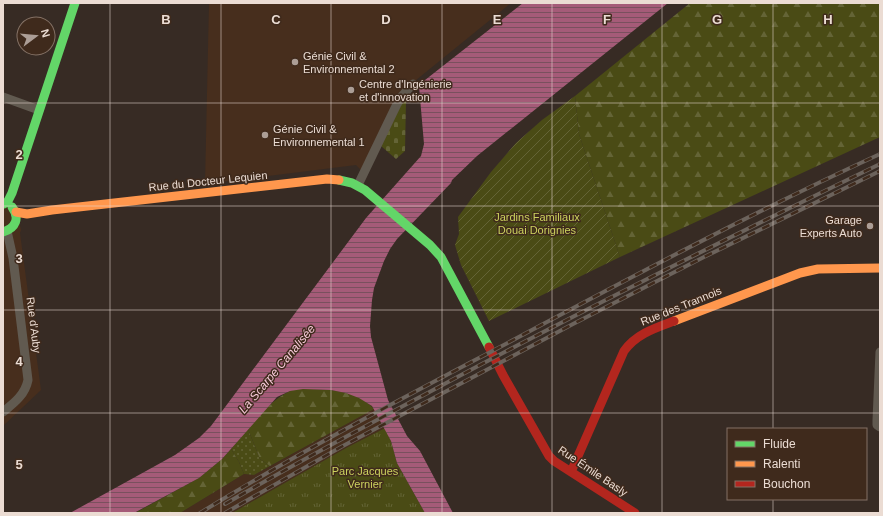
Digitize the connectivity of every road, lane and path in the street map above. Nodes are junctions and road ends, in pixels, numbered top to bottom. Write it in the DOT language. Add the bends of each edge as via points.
graph roads {
  1 [pos="75,3"];
  2 [pos="413,84"];
  3 [pos="3,97"];
  4 [pos="39,110"];
  5 [pos="358,186"];
  6 [pos="4,204"];
  7 [pos="16,212"];
  8 [pos="39,213"];
  9 [pos="16,224"];
  10 [pos="5,231"];
  11 [pos="880,268"];
  12 [pos="880,352"];
  13 [pos="507,383"];
  14 [pos="3,412"];
  15 [pos="880,427"];
  16 [pos="571,472"];
  17 [pos="635,513"];
  1 -- 4 [label="street"];
  2 -- 5 [label="street" via="396,104"];
  3 -- 4 [label="street"];
  4 -- 6 [label="street" via="12,193"];
  5 -- 8 [label="street, Rue du Docteur Lequien" via="341,180 327,179"];
  5 -- 13 [label="street, Rue du Docteur Lequien" via="430,245 444,262"];
  6 -- 7 [label="street"];
  7 -- 8 [label="street, Rue du Docteur Lequien"];
  7 -- 9 [label="street"];
  8 -- 9 [label="street, Rue du Docteur Lequien"];
  9 -- 10 [label="street, Rue du Docteur Lequien"];
  10 -- 14 [label="street, Rue d'Auby" via="13,258 28,380 22,396"];
  11 -- 16 [label="street, Rue des Trannois" via="800,273 637,337 624,351"];
  12 -- 15 [label="street" via="876,420"];
  13 -- 16 [label="street, Rue Émile Basly" via="546,453"];
  16 -- 17 [label="street, Rue Émile Basly"];
}
